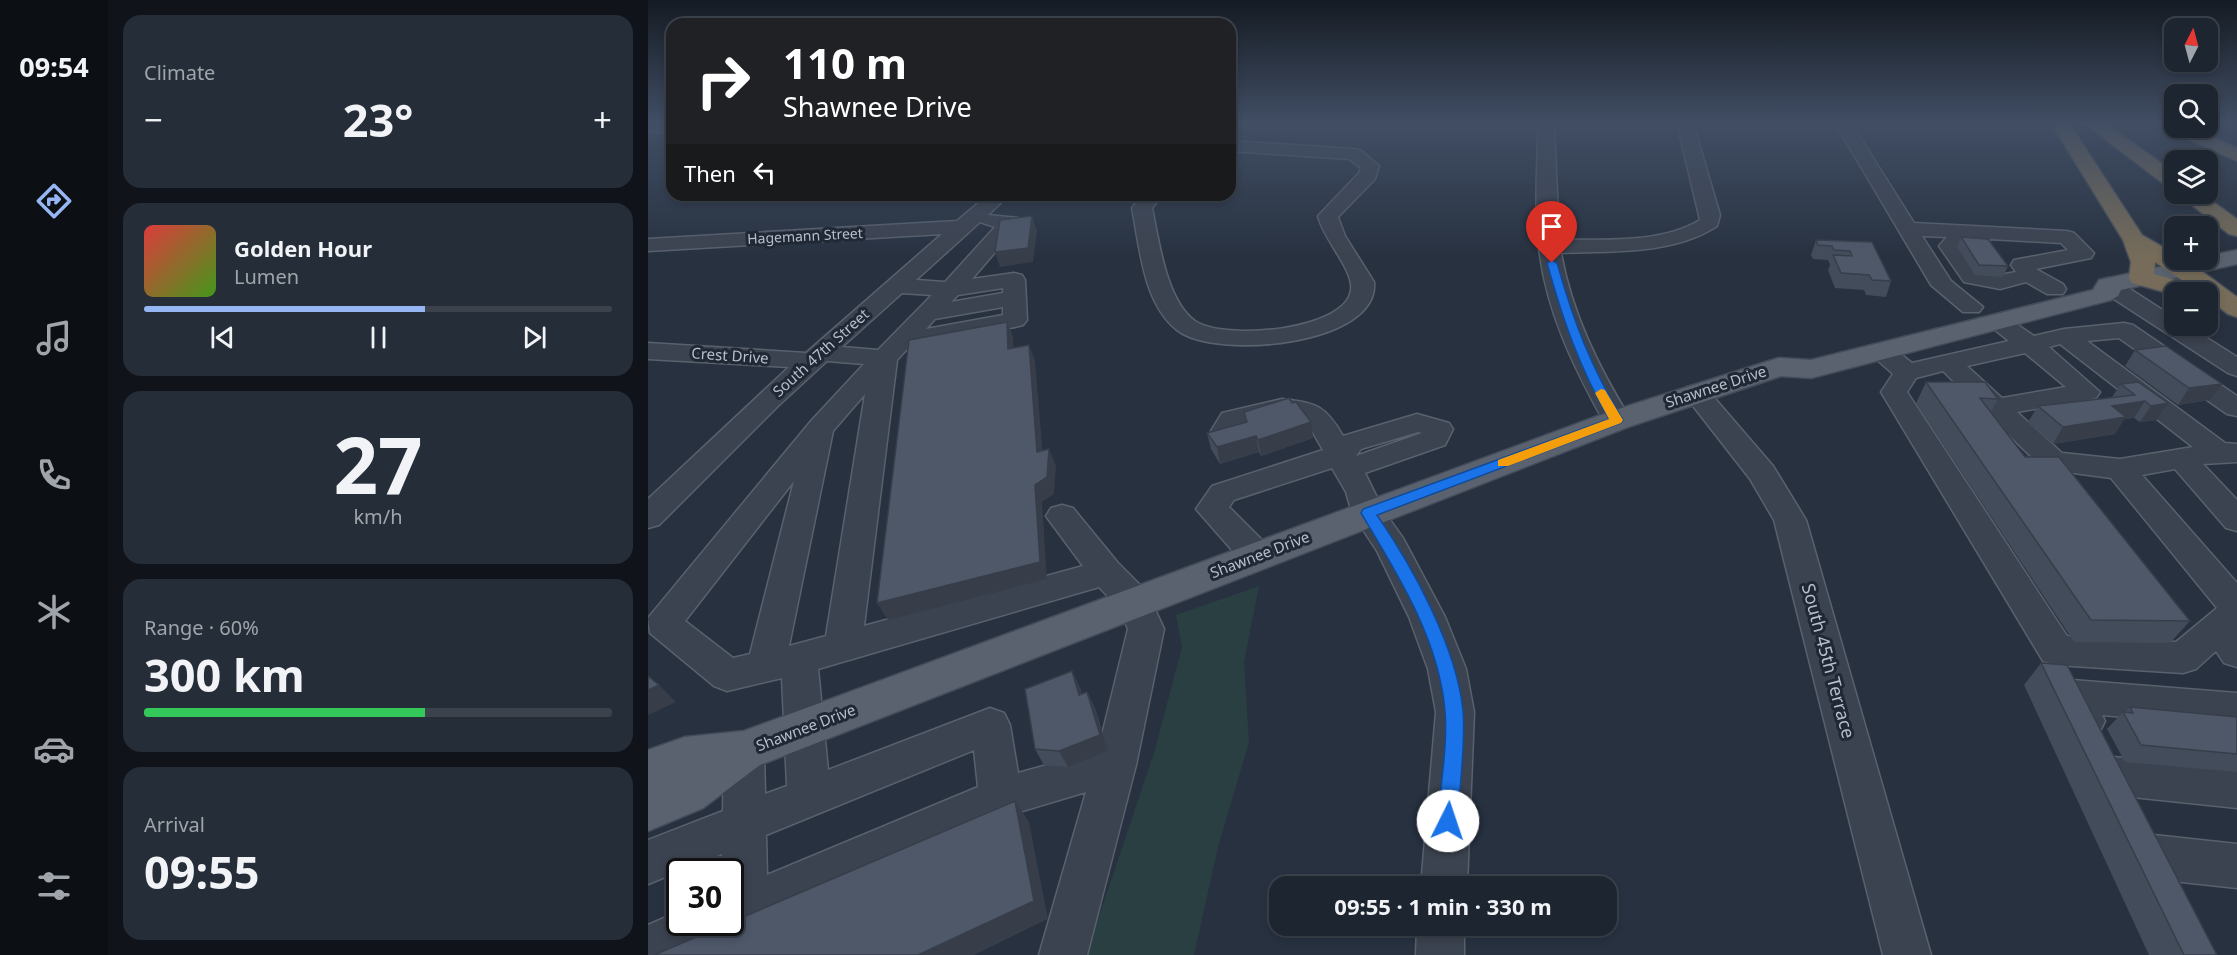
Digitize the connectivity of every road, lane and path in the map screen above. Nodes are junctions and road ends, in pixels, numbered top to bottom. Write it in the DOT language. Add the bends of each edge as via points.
graph roads {
  1 [pos="1370,168"];
  2 [pos="1547,168"];
  3 [pos="1697,168"];
  4 [pos="1871,168"];
  5 [pos="2088,168"];
  6 [pos="2218,190"];
  7 [pos="992,201"];
  8 [pos="1147,201"];
  9 [pos="2203,204"];
  10 [pos="2237,204"];
  11 [pos="966,224"];
  12 [pos="1910,229"];
  13 [pos="2237,229"];
  14 [pos="2134,240"];
  15 [pos="648,245"];
  16 [pos="1549,247"];
  17 [pos="2068,256"];
  18 [pos="2164,258"];
  19 [pos="2178,270"];
  20 [pos="2184,270"];
  21 [pos="2029,275"];
  22 [pos="2141,278"];
  23 [pos="2164,284"];
  24 [pos="2108,285"];
  25 [pos="896,286"];
  26 [pos="951,289"];
  27 [pos="2055,289"];
  28 [pos="1015,298"];
  29 [pos="2218,302"];
  30 [pos="1971,307"];
  31 [pos="2237,310"];
  32 [pos="929,313"];
  33 [pos="1997,322"];
  34 [pos="2064,336"];
  35 [pos="1870,344"];
  36 [pos="2030,344"];
  37 [pos="2147,347"];
  38 [pos="892,349"];
  39 [pos="648,351"];
  40 [pos="2090,352"];
  41 [pos="817,357"];
  42 [pos="1949,363"];
  43 [pos="2237,368"];
  44 [pos="1908,372"];
  45 [pos="1696,393"];
  46 [pos="2234,396"];
  47 [pos="1996,407"];
  48 [pos="1617,420"];
  49 [pos="1417,423"];
  50 [pos="822,427"];
  51 [pos="2227,453"];
  52 [pos="2182,459"];
  53 [pos="1240,462"];
  54 [pos="1343,462"];
  55 [pos="2120,469"];
  56 [pos="1368,513"];
  57 [pos="1062,516"];
  58 [pos="648,517"];
  59 [pos="2237,519"];
  60 [pos="1257,556"];
  61 [pos="1106,572"];
  62 [pos="1136,602"];
  63 [pos="2232,624"];
  64 [pos="843,646"];
  65 [pos="782,662"];
  66 [pos="2237,710"];
  67 [pos="803,729"];
  68 [pos="744,751"];
  69 [pos="1116,765"];
  70 [pos="648,771"];
  71 [pos="2113,776"];
  72 [pos="2237,788"];
  73 [pos="809,797"];
  74 [pos="1001,798"];
  75 [pos="648,809"];
  76 [pos="746,823"];
  77 [pos="2142,833"];
  78 [pos="739,858"];
  79 [pos="648,862"];
  80 [pos="2237,866"];
  81 [pos="1445,876"];
  82 [pos="2174,896"];
  83 [pos="744,907"];
  84 [pos="678,936"];
  85 [pos="1441,936"];
  86 [pos="648,949"];
  87 [pos="1064,955"];
  88 [pos="1440,955"];
  89 [pos="1907,955"];
  1 -- 8 [label="street" via="1368,175 1328,216 1329,228 1357,270 1363,286 1360,299 1335,321 1245,338 1201,336 1172,312 1157,276 1142,208"];
  2 -- 16 [label="street"];
  3 -- 16 [label="street" via="1710,215 1710,222 1701,230 1675,238"];
  4 -- 12 [label="street"];
  5 -- 14 [label="highway"];
  6 -- 10 [label="highway"];
  7 -- 11 [label="street, South 47th Street"];
  9 -- 13 [label="highway"];
  11 -- 15 [label="street, Hagemann Street"];
  11 -- 25 [label="street, South 47th Street"];
  11 -- 26 [label="street, Hagemann Street" via="1011,222"];
  12 -- 17 [label="street" via="2067,237 2082,254"];
  12 -- 30 [label="street" via="1942,285"];
  14 -- 18 [label="highway"];
  14 -- 22 [label="highway" via="2143,262"];
  16 -- 48 [label="street" via="1569,324 1591,377"];
  17 -- 21 [label="street" via="2022,265"];
  17 -- 21 [label="street" via="2049,248 1970,239 1952,242 1950,246 1972,277 2000,282"];
  19 -- 22 [label="main road, Shawnee Drive"];
  20 -- 31 [label="highway"];
  21 -- 27 [label="street"];
  22 -- 23 [label="highway"];
  22 -- 24 [label="main road, Shawnee Drive"];
  24 -- 27 [label="main road, Shawnee Drive"];
  24 -- 33 [label="main road, Shawnee Drive" via="2109,291 2102,295"];
  24 -- 43 [label="street"];
  25 -- 26 [label="street"];
  25 -- 41 [label="street, South 47th Street"];
  26 -- 28 [label="street" via="1014,280"];
  26 -- 32 [label="street"];
  27 -- 30 [label="main road, Shawnee Drive"];
  28 -- 32 [label="street"];
  28 -- 38 [label="street, Crest Drive" via="1015,320"];
  29 -- 31 [label="highway"];
  30 -- 33 [label="main road"];
  30 -- 35 [label="main road, Shawnee Drive"];
  32 -- 38 [label="street"];
  33 -- 35 [label="main road, Shawnee Drive"];
  33 -- 36 [label="street"];
  34 -- 36 [label="street"];
  34 -- 37 [label="street" via="2124,330"];
  34 -- 40 [label="street"];
  35 -- 44 [label="street"];
  35 -- 45 [label="main road, Shawnee Drive" via="1811,369 1779,367"];
  36 -- 42 [label="street"];
  36 -- 47 [label="street" via="2087,392"];
  37 -- 40 [label="street"];
  37 -- 46 [label="street" via="2202,384"];
  38 -- 41 [label="street, Crest Drive"];
  38 -- 50 [label="street"];
  38 -- 64 [label="street"];
  39 -- 41 [label="street, Crest Drive"];
  40 -- 46 [label="street" via="2171,409 2209,423 2235,420"];
  40 -- 51 [label="street"];
  41 -- 58 [label="street, South 47th Street"];
  42 -- 44 [label="street"];
  42 -- 47 [label="street"];
  44 -- 63 [label="street" via="1894,392 2056,650 2183,658"];
  45 -- 48 [label="main road, Shawnee Drive"];
  45 -- 89 [label="street, South 45th Terrace" via="1762,473 1790,519"];
  47 -- 55 [label="street" via="2054,462"];
  48 -- 56 [label="main road, Shawnee Drive"];
  49 -- 54 [label="street" via="1440,429 1435,439"];
  50 -- 65 [label="street"];
  50 -- 65 [label="street" via="663,623 727,675"];
  51 -- 52 [label="street"];
  52 -- 55 [label="street"];
  52 -- 59 [label="street"];
  53 -- 54 [label="street"];
  53 -- 54 [label="street" via="1225,431 1232,419 1282,407 1299,408 1319,418"];
  53 -- 60 [label="street" via="1212,508"];
  54 -- 56 [label="street"];
  55 -- 63 [label="street"];
  56 -- 60 [label="main road, Shawnee Drive"];
  56 -- 81 [label="street" via="1391,546 1422,607 1447,669 1455,712"];
  57 -- 61 [label="street"];
  60 -- 62 [label="main road, Shawnee Drive"];
  61 -- 62 [label="street"];
  61 -- 64 [label="street"];
  62 -- 67 [label="main road, Shawnee Drive"];
  62 -- 69 [label="street" via="1146,629"];
  64 -- 65 [label="street"];
  65 -- 67 [label="street"];
  66 -- 71 [label="street" via="2072,696"];
  67 -- 68 [label="main road, Shawnee Drive"];
  67 -- 73 [label="street"];
  68 -- 70 [label="main road, Shawnee Drive" via="685,757"];
  68 -- 75 [label="main road, Shawnee Drive" via="687,793"];
  68 -- 76 [label="street"];
  69 -- 74 [label="street"];
  69 -- 87 [label="street"];
  71 -- 72 [label="street"];
  71 -- 77 [label="street"];
  73 -- 74 [label="street" via="990,724"];
  73 -- 76 [label="street"];
  74 -- 83 [label="street"];
  76 -- 78 [label="street"];
  76 -- 79 [label="street"];
  77 -- 80 [label="street"];
  77 -- 82 [label="street"];
  84 -- 86 [label="street"];
  85 -- 88 [label="street"];
}
